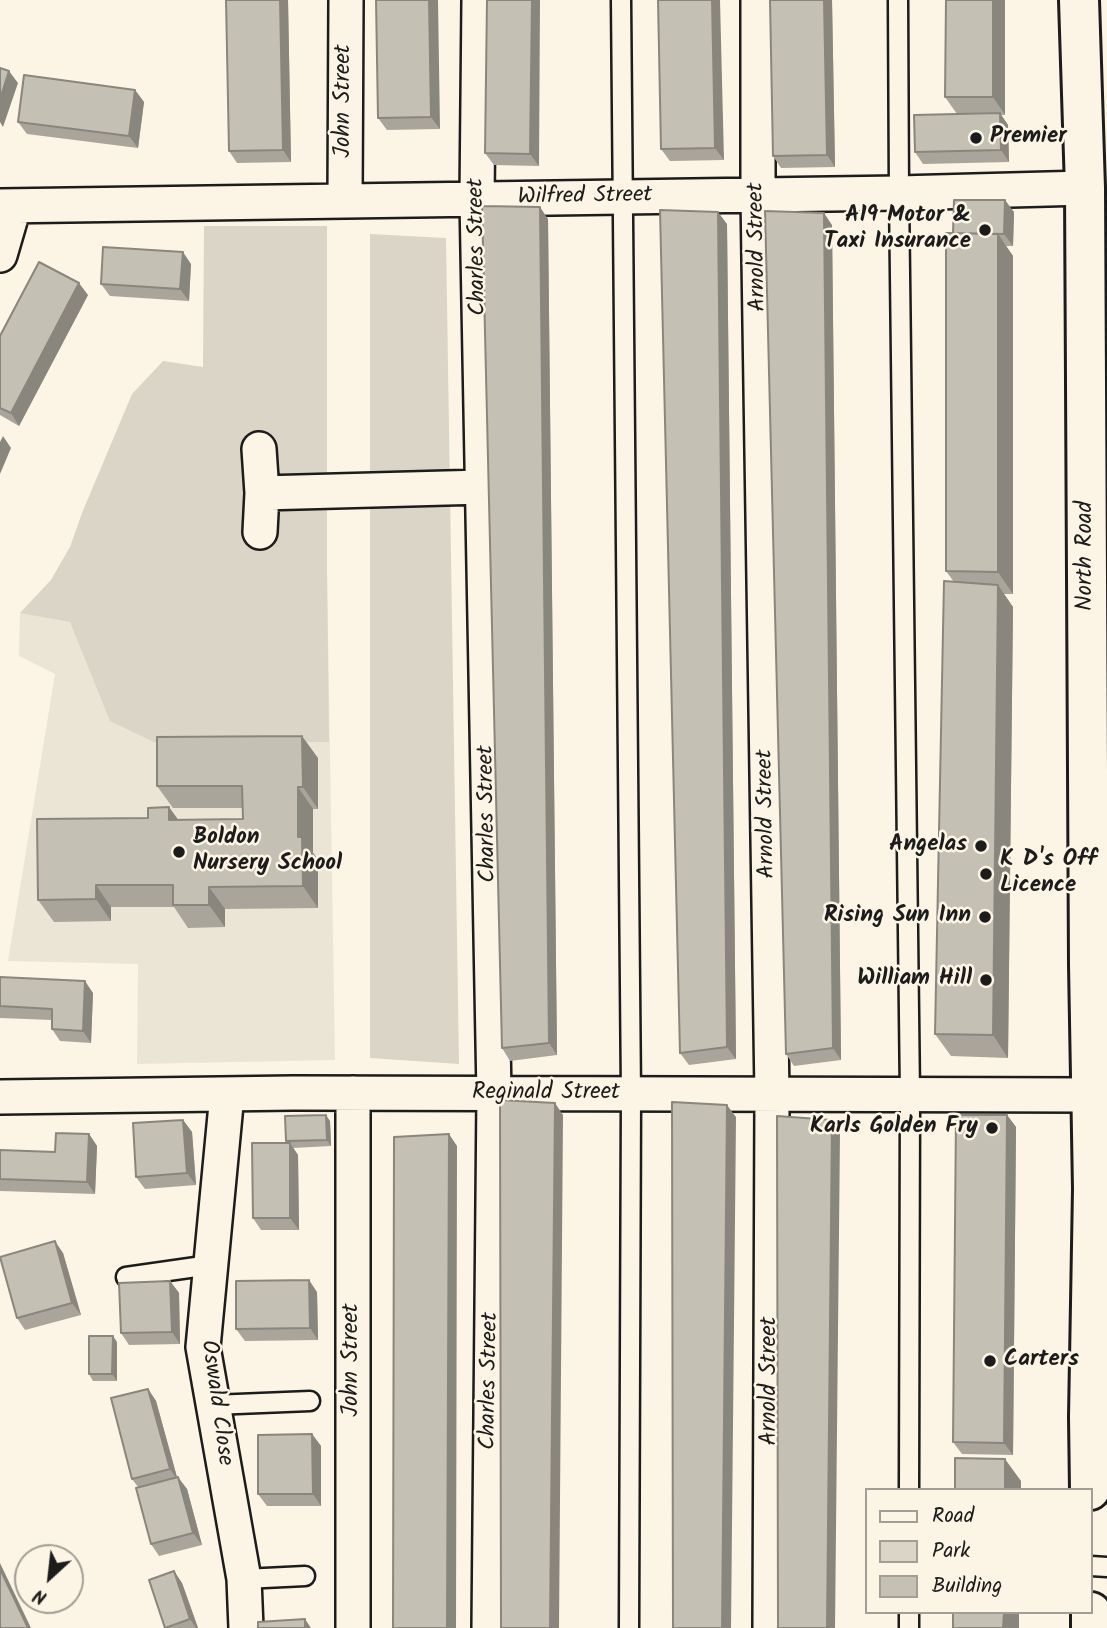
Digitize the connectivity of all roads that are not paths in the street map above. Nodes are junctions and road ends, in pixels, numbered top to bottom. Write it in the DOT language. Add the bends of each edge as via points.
graph roads {
  1 [pos="346,0"];
  2 [pos="479,0"];
  3 [pos="621,0"];
  4 [pos="758,0"];
  5 [pos="898,0"];
  6 [pos="1079,0"];
  7 [pos="1085,188"];
  8 [pos="899,193"];
  9 [pos="758,195"];
  10 [pos="622,197"];
  11 [pos="477,199"];
  12 [pos="345,201"];
  13 [pos="7,206"];
  14 [pos="0,255"];
  15 [pos="1097,271"];
  16 [pos="259,449"];
  17 [pos="483,487"];
  18 [pos="262,493"];
  19 [pos="260,532"];
  20 [pos="1097,579"];
  21 [pos="1098,965"];
  22 [pos="353,1093"];
  23 [pos="227,1094"];
  24 [pos="494,1094"];
  25 [pos="631,1094"];
  26 [pos="772,1095"];
  27 [pos="910,1095"];
  28 [pos="1091,1095"];
  29 [pos="0,1097"];
  30 [pos="210,1265"];
  31 [pos="126,1278"];
  32 [pos="310,1401"];
  33 [pos="213,1405"];
  34 [pos="1098,1417"];
  35 [pos="909,1488"];
  36 [pos="1090,1488"];
  37 [pos="305,1576"];
  38 [pos="244,1578"];
  39 [pos="246,1628"];
  40 [pos="353,1628"];
  41 [pos="489,1628"];
  42 [pos="629,1628"];
  43 [pos="769,1628"];
  1 -- 12 [label="street, John Street"];
  2 -- 11 [label="street, Charles Street"];
  3 -- 10 [label="lane"];
  4 -- 9 [label="street, Arnold Street"];
  5 -- 8 [label="lane"];
  6 -- 7 [label="street, North Road"];
  7 -- 8 [label="street, Wilfred Street"];
  7 -- 15 [label="street, North Road"];
  8 -- 9 [label="street, Wilfred Street"];
  8 -- 27 [label="lane"];
  9 -- 10 [label="street, Wilfred Street"];
  9 -- 26 [label="street, Arnold Street"];
  10 -- 11 [label="street, Wilfred Street"];
  10 -- 25 [label="lane"];
  11 -- 12 [label="street, Wilfred Street"];
  11 -- 17 [label="street, Charles Street"];
  12 -- 13 [label="street, Wilfred Street"];
  13 -- 14 [label="street"];
  15 -- 20 [label="street, North Road"];
  16 -- 18 [label="street"];
  17 -- 18 [label="street"];
  17 -- 24 [label="street, Charles Street"];
  18 -- 19 [label="street"];
  20 -- 21 [label="street, North Road"];
  21 -- 28 [label="street, North Road"];
  22 -- 23 [label="street, Reginald Street"];
  22 -- 24 [label="street, Reginald Street"];
  22 -- 40 [label="street, John Street"];
  23 -- 29 [label="street, Reginald Street"];
  23 -- 30 [label="street, Oswald Close"];
  24 -- 25 [label="street, Reginald Street"];
  24 -- 41 [label="street, Charles Street"];
  25 -- 26 [label="street, Reginald Street"];
  25 -- 42 [label="lane"];
  26 -- 27 [label="street, Reginald Street"];
  26 -- 43 [label="street, Arnold Street"];
  27 -- 28 [label="street, Reginald Street"];
  27 -- 35 [label="lane"];
  28 -- 34 [label="street, North Road"];
  30 -- 31 [label="lane"];
  30 -- 33 [label="street, Oswald Close" via="203,1347"];
  32 -- 33 [label="lane"];
  33 -- 38 [label="street, Oswald Close"];
  34 -- 36 [label="street, North Road"];
  37 -- 38 [label="lane"];
  38 -- 39 [label="street, Oswald Close"];
}
